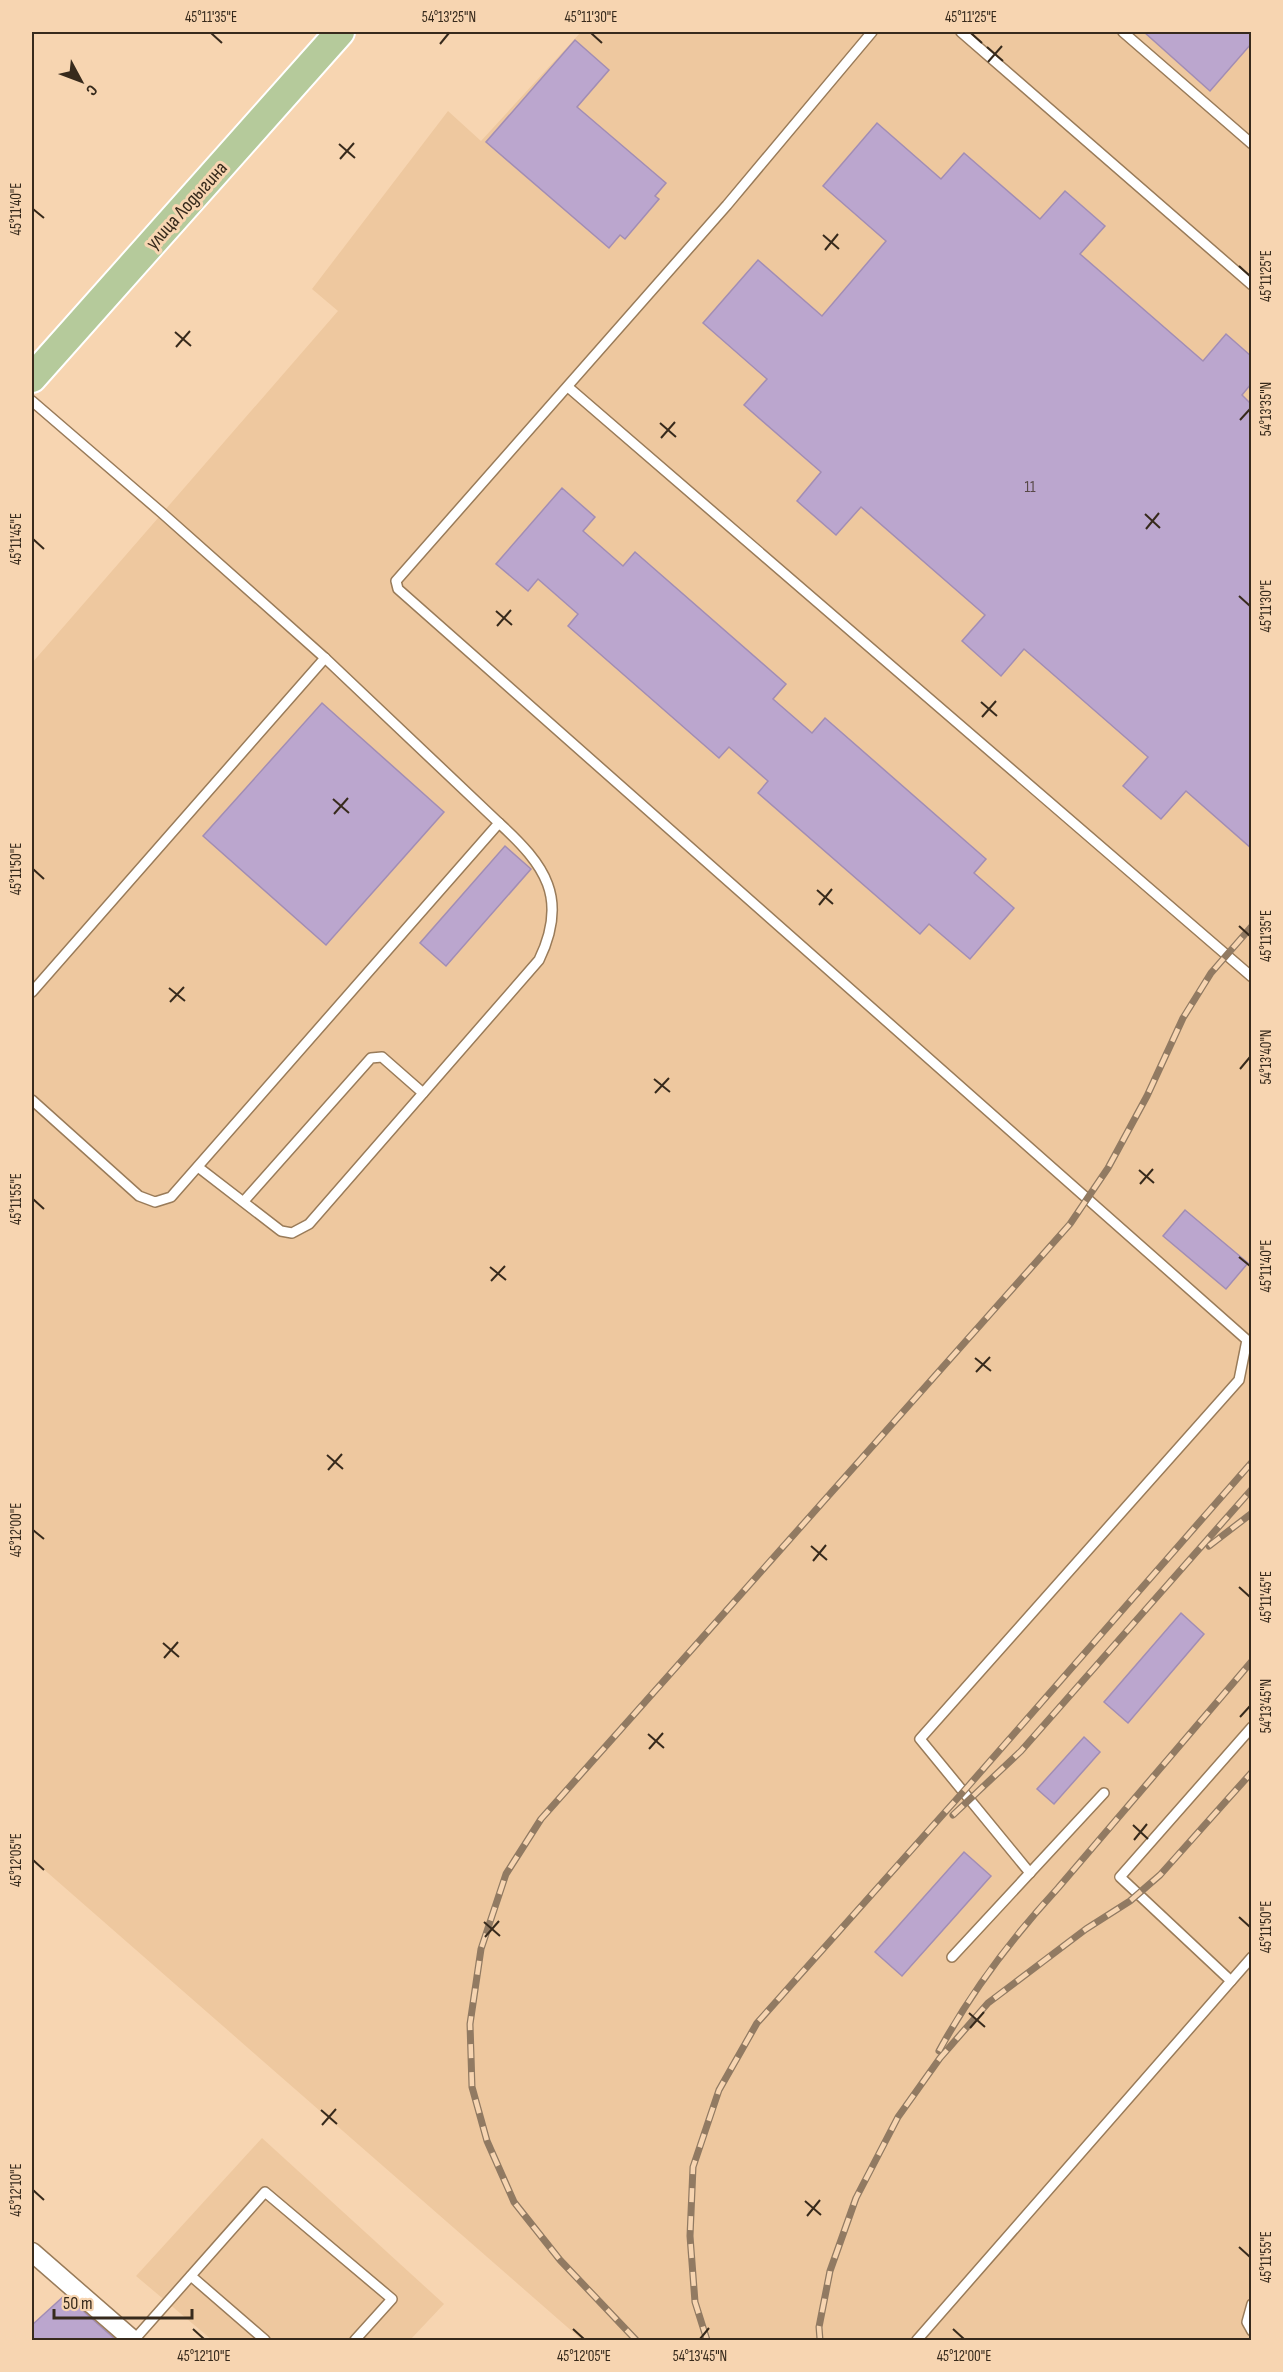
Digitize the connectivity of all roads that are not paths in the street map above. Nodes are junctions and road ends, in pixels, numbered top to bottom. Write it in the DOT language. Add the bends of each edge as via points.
graph roads {
  1 [pos="340,32"];
  2 [pos="872,32"];
  3 [pos="961,32"];
  4 [pos="1123,32"];
  5 [pos="1251,144"];
  6 [pos="1251,285"];
  7 [pos="32,378"];
  8 [pos="568,387"];
  9 [pos="32,401"];
  10 [pos="325,658"];
  11 [pos="500,823"];
  12 [pos="1251,977"];
  13 [pos="32,992"];
  14 [pos="423,1093"];
  15 [pos="32,1100"];
  16 [pos="198,1167"];
  17 [pos="244,1202"];
  18 [pos="1251,1727"];
  19 [pos="1104,1793"];
  20 [pos="1030,1873"];
  21 [pos="952,1957"];
  22 [pos="1251,1958"];
  23 [pos="1231,1981"];
  24 [pos="32,2252"];
  25 [pos="191,2276"];
  26 [pos="1251,2304"];
  27 [pos="1251,2331"];
  28 [pos="133,2340"];
  29 [pos="265,2340"];
  30 [pos="356,2340"];
  31 [pos="917,2340"];
  1 -- 7 [label="main road, улица Лодыгина"];
  2 -- 8 [label="lane"];
  3 -- 6 [label="lane"];
  4 -- 5 [label="lane"];
  8 -- 12 [label="lane"];
  8 -- 20 [label="lane" via="396,581 398,590 1247,1340 1239,1380 920,1739"];
  9 -- 10 [label="lane"];
  10 -- 11 [label="lane"];
  10 -- 13 [label="lane"];
  11 -- 14 [label="lane" via="528,849 543,870 553,905 550,938 539,960"];
  11 -- 16 [label="lane"];
  14 -- 17 [label="lane" via="309,1224 292,1233 281,1231"];
  14 -- 17 [label="lane" via="382,1057 371,1058"];
  15 -- 16 [label="lane" via="139,1196 155,1203 171,1197"];
  16 -- 17 [label="lane"];
  18 -- 23 [label="lane" via="1120,1877"];
  19 -- 20 [label="lane"];
  20 -- 21 [label="lane"];
  22 -- 23 [label="lane"];
  23 -- 31 [label="lane"];
  24 -- 28 [label="street"];
  25 -- 28 [label="lane"];
  25 -- 29 [label="lane"];
  25 -- 30 [label="lane" via="266,2192 392,2299"];
  26 -- 27 [label="lane" via="1246,2322"];
}
